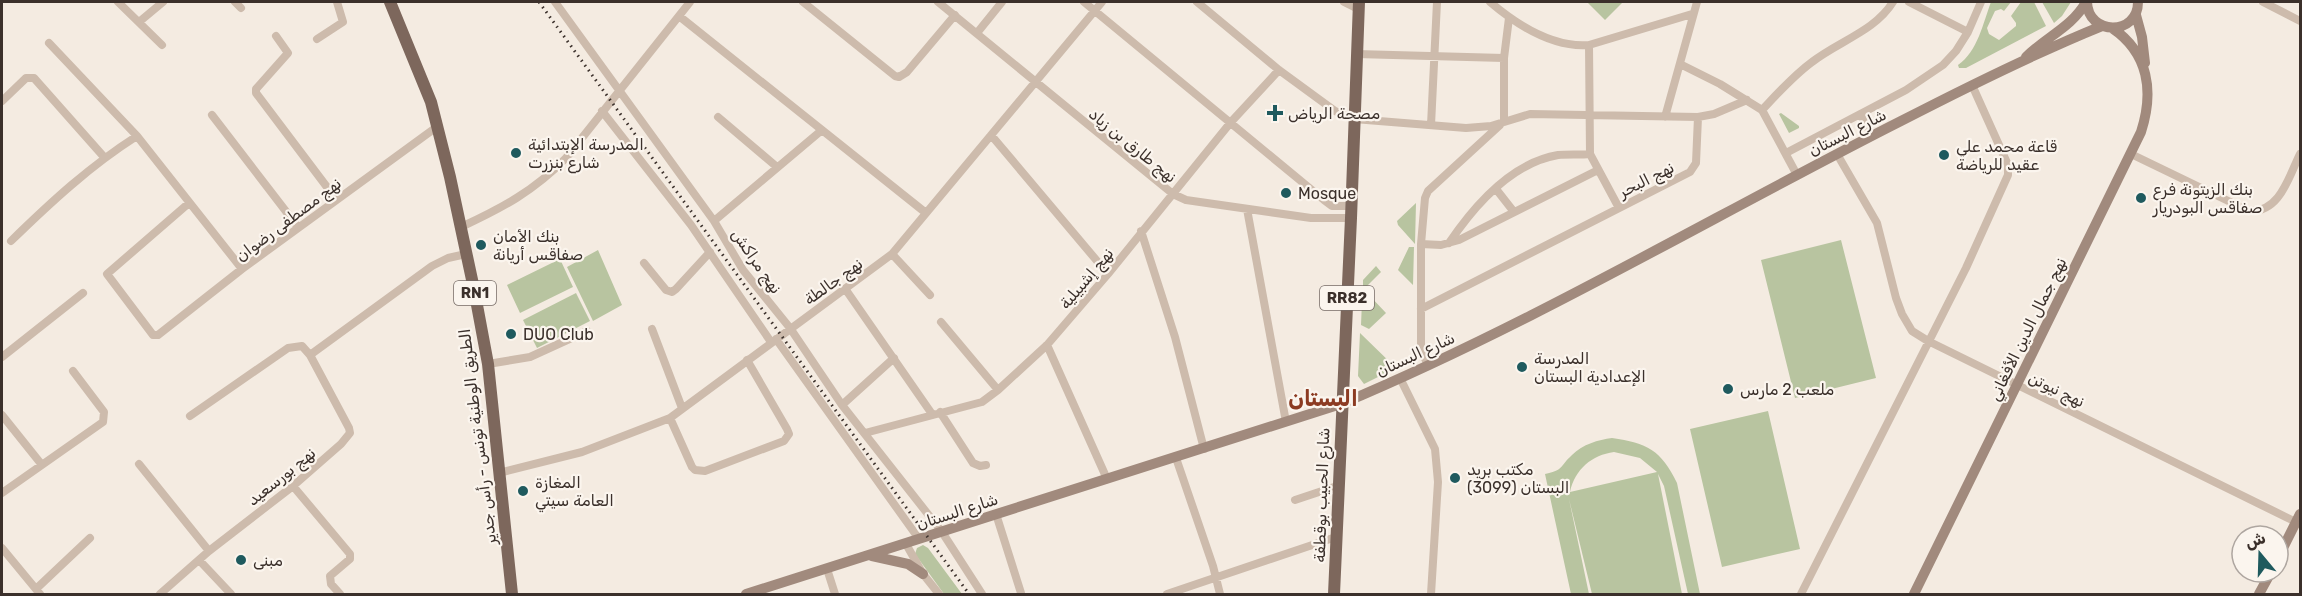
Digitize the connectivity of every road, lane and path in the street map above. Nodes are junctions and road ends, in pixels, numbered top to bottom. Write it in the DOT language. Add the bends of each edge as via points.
graph roads {
  1 [pos="118,2"];
  2 [pos="162,2"];
  3 [pos="235,2"];
  4 [pos="337,2"];
  5 [pos="390,2"];
  6 [pos="555,2"];
  7 [pos="803,2"];
  8 [pos="938,2"];
  9 [pos="1002,2"];
  10 [pos="1084,2"];
  11 [pos="1102,2"];
  12 [pos="1197,2"];
  13 [pos="1344,2"];
  14 [pos="1437,2"];
  15 [pos="1490,2"];
  16 [pos="1697,2"];
  17 [pos="1893,2"];
  18 [pos="1909,2"];
  19 [pos="1981,2"];
  20 [pos="2086,2"];
  21 [pos="2263,2"];
  22 [pos="686,3"];
  23 [pos="1358,5"];
  24 [pos="2139,6"];
  25 [pos="241,8"];
  26 [pos="1095,10"];
  27 [pos="1692,14"];
  28 [pos="955,15"];
  29 [pos="679,16"];
  30 [pos="1509,18"];
  31 [pos="2301,21"];
  32 [pos="139,22"];
  33 [pos="2107,27"];
  34 [pos="1968,32"];
  35 [pos="977,33"];
  36 [pos="276,36"];
  37 [pos="317,39"];
  38 [pos="49,44"];
  39 [pos="162,45"];
  40 [pos="1589,45"];
  41 [pos="1356,54"];
  42 [pos="1435,56"];
  43 [pos="1504,58"];
  44 [pos="2024,59"];
  45 [pos="1680,64"];
  46 [pos="1279,70"];
  47 [pos="2144,72"];
  48 [pos="1035,83"];
  49 [pos="1972,85"];
  50 [pos="619,89"];
  51 [pos="1747,100"];
  52 [pos="2,101"];
  53 [pos="1762,110"];
  54 [pos="602,111"];
  55 [pos="212,115"];
  56 [pos="1861,115"];
  57 [pos="1590,116"];
  58 [pos="718,117"];
  59 [pos="1665,117"];
  60 [pos="1698,117"];
  61 [pos="1354,119"];
  62 [pos="1231,122"];
  63 [pos="1504,122"];
  64 [pos="1431,125"];
  65 [pos="438,126"];
  66 [pos="1466,128"];
  67 [pos="822,130"];
  68 [pos="991,135"];
  69 [pos="137,136"];
  70 [pos="1872,136"];
  71 [pos="1473,149"];
  72 [pos="1786,153"];
  73 [pos="1590,154"];
  74 [pos="1836,154"];
  75 [pos="2131,154"];
  76 [pos="2301,154"];
  77 [pos="104,157"];
  78 [pos="777,167"];
  79 [pos="1598,170"];
  80 [pos="1797,175"];
  81 [pos="1496,189"];
  82 [pos="1173,194"];
  83 [pos="336,199"];
  84 [pos="189,203"];
  85 [pos="1619,208"];
  86 [pos="1247,209"];
  87 [pos="1352,212"];
  88 [pos="1514,212"];
  89 [pos="926,213"];
  90 [pos="714,221"];
  91 [pos="298,227"];
  92 [pos="461,227"];
  93 [pos="1141,231"];
  94 [pos="11,241"];
  95 [pos="1449,243"];
  96 [pos="1421,244"];
  97 [pos="710,252"];
  98 [pos="466,254"];
  99 [pos="892,254"];
  100 [pos="644,263"];
  101 [pos="242,269"];
  102 [pos="1108,274"];
  103 [pos="846,290"];
  104 [pos="82,292"];
  105 [pos="930,295"];
  106 [pos="1420,309"];
  107 [pos="941,322"];
  108 [pos="790,328"];
  109 [pos="652,329"];
  110 [pos="587,331"];
  111 [pos="774,340"];
  112 [pos="1928,341"];
  113 [pos="1047,345"];
  114 [pos="309,355"];
  115 [pos="2,357"];
  116 [pos="894,358"];
  117 [pos="747,360"];
  118 [pos="488,364"];
  119 [pos="1428,365"];
  120 [pos="73,371"];
  121 [pos="1400,378"];
  122 [pos="2016,384"];
  123 [pos="998,390"];
  124 [pos="1341,404"];
  125 [pos="842,405"];
  126 [pos="682,408"];
  127 [pos="936,413"];
  128 [pos="2,415"];
  129 [pos="190,416"];
  130 [pos="670,418"];
  131 [pos="1286,422"];
  132 [pos="865,433"];
  133 [pos="1204,449"];
  134 [pos="1176,458"];
  135 [pos="139,464"];
  136 [pos="42,465"];
  137 [pos="986,465"];
  138 [pos="499,472"];
  139 [pos="1107,479"];
  140 [pos="293,486"];
  141 [pos="1337,486"];
  142 [pos="2,493"];
  143 [pos="1295,500"];
  144 [pos="996,514"];
  145 [pos="2299,520"];
  146 [pos="942,532"];
  147 [pos="2290,536"];
  148 [pos="1336,537"];
  149 [pos="90,538"];
  150 [pos="918,539"];
  151 [pos="906,544"];
  152 [pos="2,548"];
  153 [pos="209,551"];
  154 [pos="869,556"];
  155 [pos="199,560"];
  156 [pos="827,569"];
  157 [pos="923,574"];
  158 [pos="1215,579"];
  159 [pos="38,592"];
  160 [pos="160,594"];
  161 [pos="231,594"];
  162 [pos="340,594"];
  163 [pos="512,594"];
  164 [pos="746,594"];
  165 [pos="835,594"];
  166 [pos="939,594"];
  167 [pos="982,594"];
  168 [pos="1021,594"];
  169 [pos="1167,594"];
  170 [pos="1220,594"];
  171 [pos="1334,594"];
  172 [pos="1431,594"];
  173 [pos="1801,594"];
  174 [pos="1914,594"];
  1 -- 32 [label="street"];
  2 -- 32 [label="street"];
  3 -- 25 [label="street"];
  4 -- 37 [label="street" via="344,22"];
  5 -- 65 [label="main road, الطريق الوطنية تونس - رأس جدير / RN1" via="423,78"];
  6 -- 50 [label="street, نهج مراكش"];
  7 -- 28 [label="street" via="899,77"];
  8 -- 28 [label="street, نهج طارق بن زياد"];
  9 -- 35 [label="street"];
  10 -- 26 [label="street"];
  11 -- 26 [label="street, نهج جالطة"];
  12 -- 46 [label="street"];
  13 -- 23 [label="street"];
  14 -- 42 [label="street"];
  15 -- 30 [label="street"];
  16 -- 27 [label="street"];
  17 -- 53 [label="street" via="1878,20 1813,61"];
  18 -- 34 [label="street"];
  19 -- 34 [label="street"];
  20 -- 33 [label="main road, نهج جمال الدين الأفغاني" via="2090,15"];
  20 -- 44 [label="main road, شارع البستان" via="2069,24"];
  21 -- 31 [label="street"];
  22 -- 29 [label="street"];
  23 -- 41 [label="main road, شارع الحبيب بوقطفة / RR82"];
  24 -- 33 [label="main road, شارع البستان" via="2126,25"];
  24 -- 47 [label="main road, نهج جمال الدين الأفغاني"];
  26 -- 48 [label="street, نهج جالطة"];
  26 -- 62 [label="street"];
  27 -- 40 [label="street"];
  27 -- 45 [label="street"];
  28 -- 35 [label="street, نهج طارق بن زياد"];
  29 -- 50 [label="street"];
  29 -- 67 [label="street"];
  30 -- 40 [label="street" via="1552,39"];
  30 -- 43 [label="street"];
  32 -- 39 [label="street"];
  33 -- 44 [label="main road, شارع البستان"];
  33 -- 47 [label="main road, نهج جمال الدين الأفغاني" via="2130,42"];
  34 -- 56 [label="street" via="1956,51 1925,79"];
  35 -- 48 [label="street, نهج طارق بن زياد"];
  36 -- 83 [label="street" via="288,53 256,93"];
  38 -- 69 [label="street"];
  40 -- 57 [label="street"];
  41 -- 42 [label="street"];
  41 -- 61 [label="main road, شارع الحبيب بوقطفة / RR82"];
  42 -- 43 [label="street"];
  42 -- 64 [label="street"];
  43 -- 63 [label="street"];
  44 -- 49 [label="main road, شارع البستان"];
  45 -- 51 [label="street"];
  45 -- 59 [label="street"];
  46 -- 61 [label="street" via="1335,111"];
  46 -- 62 [label="street, نهج إشبيلية"];
  47 -- 75 [label="main road, نهج جمال الدين الأفغاني" via="2148,94 2146,118"];
  48 -- 68 [label="street, نهج جالطة"];
  48 -- 82 [label="street, نهج طارق بن زياد"];
  49 -- 70 [label="main road, شارع البستان"];
  49 -- 112 [label="street" via="2009,172"];
  50 -- 54 [label="street"];
  50 -- 90 [label="street, نهج مراكش"];
  51 -- 53 [label="street"];
  51 -- 60 [label="street"];
  52 -- 77 [label="street" via="26,78 34,78"];
  53 -- 72 [label="street"];
  54 -- 92 [label="street" via="566,158 538,184 501,209"];
  54 -- 97 [label="street"];
  55 -- 91 [label="street"];
  56 -- 70 [label="street"];
  56 -- 72 [label="street"];
  57 -- 59 [label="street"];
  57 -- 63 [label="street" via="1530,114"];
  57 -- 73 [label="street"];
  58 -- 78 [label="street"];
  59 -- 60 [label="street"];
  60 -- 85 [label="street, نهج البحر" via="1694,168"];
  61 -- 64 [label="street"];
  61 -- 87 [label="main road, شارع الحبيب بوقطفة / RR82"];
  62 -- 82 [label="street, نهج إشبيلية"];
  62 -- 87 [label="street" via="1332,206"];
  63 -- 66 [label="street"];
  63 -- 71 [label="street"];
  64 -- 66 [label="street"];
  65 -- 83 [label="street, نهج مصطفى رضوان"];
  65 -- 92 [label="main road, الطريق الوطنية تونس - رأس جدير / RN1"];
  66 -- 71 [label="street" via="1476,136"];
  67 -- 78 [label="street"];
  67 -- 89 [label="street"];
  68 -- 89 [label="street, نهج جالطة"];
  68 -- 102 [label="street"];
  69 -- 77 [label="street"];
  69 -- 84 [label="street"];
  70 -- 74 [label="main road, شارع البستان"];
  71 -- 96 [label="street" via="1428,191 1423,205"];
  72 -- 80 [label="street"];
  73 -- 79 [label="street"];
  73 -- 81 [label="street" via="1558,156 1528,165"];
  74 -- 80 [label="main road, شارع البستان"];
  74 -- 112 [label="street, نهج نيوتن" via="1877,223 1902,314 1912,331"];
  75 -- 76 [label="street" via="2249,211 2264,210 2278,199"];
  75 -- 122 [label="main road, نهج جمال الدين الأفغاني"];
  77 -- 94 [label="street"];
  78 -- 90 [label="street"];
  79 -- 85 [label="street"];
  79 -- 88 [label="street"];
  80 -- 119 [label="main road, شارع البستان"];
  81 -- 88 [label="street"];
  81 -- 95 [label="street"];
  82 -- 86 [label="street, نهج طارق بن زياد" via="1186,200"];
  82 -- 93 [label="street, نهج إشبيلية"];
  83 -- 91 [label="street, نهج مصطفى رضوان"];
  84 -- 101 [label="street"];
  84 -- 101 [label="street, نهج مصطفى رضوان" via="107,274 155,336"];
  85 -- 106 [label="street, نهج البحر"];
  86 -- 87 [label="street, نهج طارق بن زياد" via="1311,218"];
  86 -- 131 [label="street"];
  87 -- 124 [label="main road, شارع الحبيب بوقطفة / RR82"];
  88 -- 95 [label="street"];
  89 -- 99 [label="street, نهج جالطة"];
  90 -- 108 [label="street, نهج مراكش" via="743,270"];
  91 -- 101 [label="street, نهج مصطفى رضوان"];
  92 -- 98 [label="main road, الطريق الوطنية تونس - رأس جدير / RN1"];
  93 -- 102 [label="street, نهج إشبيلية"];
  93 -- 133 [label="street" via="1175,337"];
  95 -- 96 [label="street"];
  96 -- 106 [label="street"];
  97 -- 100 [label="street" via="672,292"];
  97 -- 111 [label="street"];
  98 -- 114 [label="street" via="432,266"];
  98 -- 118 [label="main road, الطريق الوطنية تونس - رأس جدير / RN1"];
  99 -- 103 [label="street, نهج جالطة"];
  99 -- 105 [label="street"];
  102 -- 113 [label="street, نهج إشبيلية"];
  103 -- 108 [label="street, نهج جالطة"];
  103 -- 116 [label="street"];
  104 -- 115 [label="street"];
  106 -- 119 [label="street" via="1421,350"];
  107 -- 123 [label="street"];
  108 -- 111 [label="street, نهج جالطة"];
  108 -- 125 [label="street, نهج مراكش"];
  109 -- 126 [label="street"];
  110 -- 118 [label="street" via="530,357"];
  111 -- 117 [label="street, نهج جالطة"];
  111 -- 150 [label="street"];
  112 -- 122 [label="street, نهج نيوتن"];
  112 -- 173 [label="street"];
  113 -- 123 [label="street, نهج إشبيلية"];
  113 -- 139 [label="street"];
  114 -- 129 [label="street" via="302,346 288,348"];
  114 -- 140 [label="street, نهج بورسعيد" via="350,433"];
  116 -- 125 [label="street"];
  116 -- 127 [label="street"];
  117 -- 126 [label="street, نهج جالطة"];
  117 -- 130 [label="street" via="785,424 789,434 784,441 700,471 692,467"];
  118 -- 138 [label="main road, الطريق الوطنية تونس - رأس جدير / RN1"];
  119 -- 121 [label="main road, شارع البستان"];
  120 -- 136 [label="street" via="105,417 98,427"];
  121 -- 124 [label="main road, شارع البستان"];
  121 -- 172 [label="street" via="1438,459"];
  122 -- 145 [label="street, نهج نيوتن"];
  122 -- 174 [label="main road, نهج جمال الدين الأفغاني"];
  123 -- 127 [label="street, نهج إشبيلية" via="982,402"];
  124 -- 131 [label="main road, شارع البستان"];
  124 -- 141 [label="main road, شارع الحبيب بوقطفة / RR82"];
  125 -- 132 [label="street, نهج مراكش"];
  126 -- 130 [label="street, نهج جالطة"];
  127 -- 132 [label="street, نهج إشبيلية"];
  127 -- 137 [label="street" via="973,463"];
  128 -- 136 [label="street"];
  130 -- 138 [label="street, نهج جالطة" via="582,452"];
  131 -- 133 [label="main road, شارع البستان"];
  132 -- 146 [label="street, نهج مراكش"];
  133 -- 134 [label="main road, شارع البستان"];
  134 -- 139 [label="main road, شارع البستان"];
  134 -- 158 [label="street"];
  135 -- 153 [label="street"];
  136 -- 142 [label="street"];
  138 -- 163 [label="main road, الطريق الوطنية تونس - رأس جدير / RN1"];
  139 -- 144 [label="main road, شارع البستان"];
  140 -- 153 [label="street, نهج بورسعيد"];
  140 -- 162 [label="street" via="350,554 330,576 331,584"];
  141 -- 143 [label="street"];
  141 -- 148 [label="main road, شارع الحبيب بوقطفة / RR82"];
  144 -- 146 [label="main road, شارع البستان"];
  144 -- 168 [label="street"];
  145 -- 147 [label="main road"];
  146 -- 150 [label="main road, شارع البستان"];
  146 -- 167 [label="street, نهج مراكش"];
  148 -- 158 [label="street"];
  148 -- 171 [label="main road, شارع الحبيب بوقطفة / RR82"];
  149 -- 159 [label="street"];
  150 -- 151 [label="main road, شارع البستان"];
  151 -- 154 [label="main road, شارع البستان"];
  151 -- 157 [label="street"];
  152 -- 159 [label="street"];
  153 -- 155 [label="street, نهج بورسعيد"];
  154 -- 156 [label="main road, شارع البستان"];
  154 -- 157 [label="main road" via="902,561"];
  155 -- 160 [label="street, نهج بورسعيد"];
  155 -- 161 [label="street"];
  156 -- 164 [label="main road, شارع البستان"];
  156 -- 165 [label="street"];
  157 -- 166 [label="street"];
  158 -- 169 [label="street"];
  158 -- 170 [label="street"];
}
